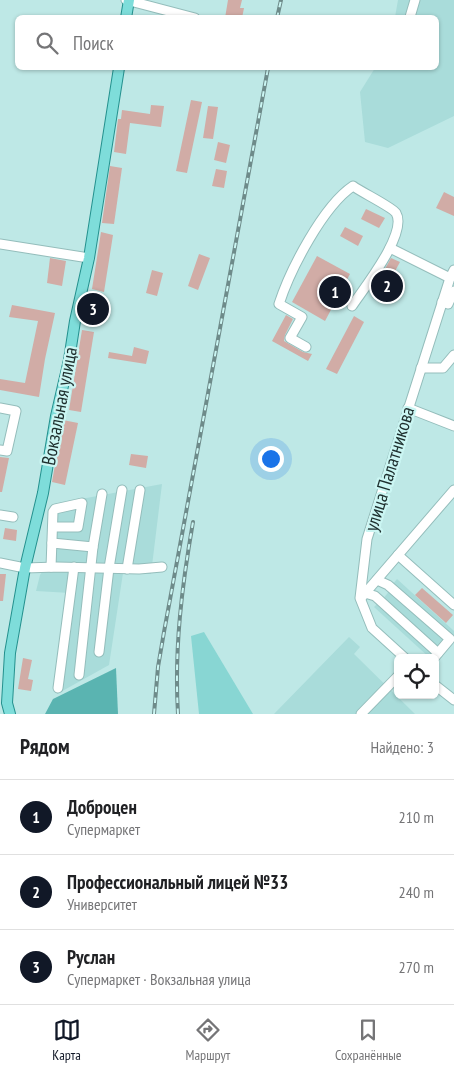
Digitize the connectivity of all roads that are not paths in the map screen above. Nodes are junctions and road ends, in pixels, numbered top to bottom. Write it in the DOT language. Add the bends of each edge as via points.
graph roads {
  1 [pos="128,0"];
  2 [pos="415,0"];
  3 [pos="126,15"];
  4 [pos="184,15"];
  5 [pos="411,15"];
  6 [pos="119,70"];
  7 [pos="0,244"];
  8 [pos="390,248"];
  9 [pos="89,258"];
  10 [pos="452,274"];
  11 [pos="454,291"];
  12 [pos="442,302"];
  13 [pos="352,306"];
  14 [pos="306,346"];
  15 [pos="454,355"];
  16 [pos="421,368"];
  17 [pos="0,408"];
  18 [pos="408,408"];
  19 [pos="454,426"];
  20 [pos="0,450"];
  21 [pos="122,490"];
  22 [pos="140,490"];
  23 [pos="454,490"];
  24 [pos="102,494"];
  25 [pos="0,515"];
  26 [pos="13,517"];
  27 [pos="53,527"];
  28 [pos="52,543"];
  29 [pos="93,547"];
  30 [pos="398,555"];
  31 [pos="0,562"];
  32 [pos="162,566"];
  33 [pos="51,567"];
  34 [pos="74,567"];
  35 [pos="26,568"];
  36 [pos="92,568"];
  37 [pos="109,568"];
  38 [pos="127,569"];
  39 [pos="377,580"];
  40 [pos="363,595"];
  41 [pos="454,605"];
  42 [pos="99,652"];
  43 [pos="401,654"];
  44 [pos="435,654"];
  45 [pos="437,654"];
  46 [pos="79,675"];
  47 [pos="394,680"];
  48 [pos="58,688"];
  49 [pos="439,688"];
  50 [pos="453,697"];
  51 [pos="10,714"];
  52 [pos="361,714"];
  1 -- 3 [label="main road"];
  1 -- 4 [label="street"];
  2 -- 5 [label="street"];
  6 -- 9 [label="main road, Вокзальная улица"];
  7 -- 9 [label="street"];
  8 -- 10 [label="street"];
  8 -- 13 [label="street"];
  8 -- 14 [label="street" via="399,222 395,212 351,187 331,207 308,240 279,304 302,317 290,338"];
  9 -- 35 [label="main road, Вокзальная улица"];
  10 -- 12 [label="street, улица Палатникова"];
  11 -- 12 [label="street" via="448,304"];
  12 -- 16 [label="street, улица Палатникова"];
  15 -- 16 [label="street" via="443,368"];
  16 -- 18 [label="street, улица Палатникова"];
  17 -- 20 [label="street" via="16,411 7,451"];
  18 -- 19 [label="street"];
  18 -- 40 [label="street, улица Палатникова" via="367,539"];
  21 -- 37 [label="street"];
  22 -- 38 [label="street"];
  23 -- 30 [label="street"];
  24 -- 29 [label="street"];
  25 -- 26 [label="street"];
  27 -- 28 [label="street"];
  28 -- 29 [label="street"];
  28 -- 33 [label="street"];
  29 -- 36 [label="street"];
  30 -- 39 [label="street"];
  30 -- 41 [label="street"];
  31 -- 35 [label="street"];
  32 -- 38 [label="street"];
  33 -- 34 [label="street"];
  33 -- 35 [label="street"];
  34 -- 36 [label="street"];
  34 -- 48 [label="street"];
  35 -- 51 [label="main road, Вокзальная улица" via="10,653 7,703"];
  36 -- 37 [label="street"];
  36 -- 46 [label="street"];
  37 -- 38 [label="street"];
  37 -- 42 [label="street"];
  39 -- 40 [label="street"];
  39 -- 45 [label="street" via="388,585 450,639"];
  40 -- 43 [label="street, улица Палатникова" via="372,628"];
  40 -- 44 [label="street" via="374,596"];
  47 -- 52 [label="street"];
  49 -- 50 [label="street"];
}
